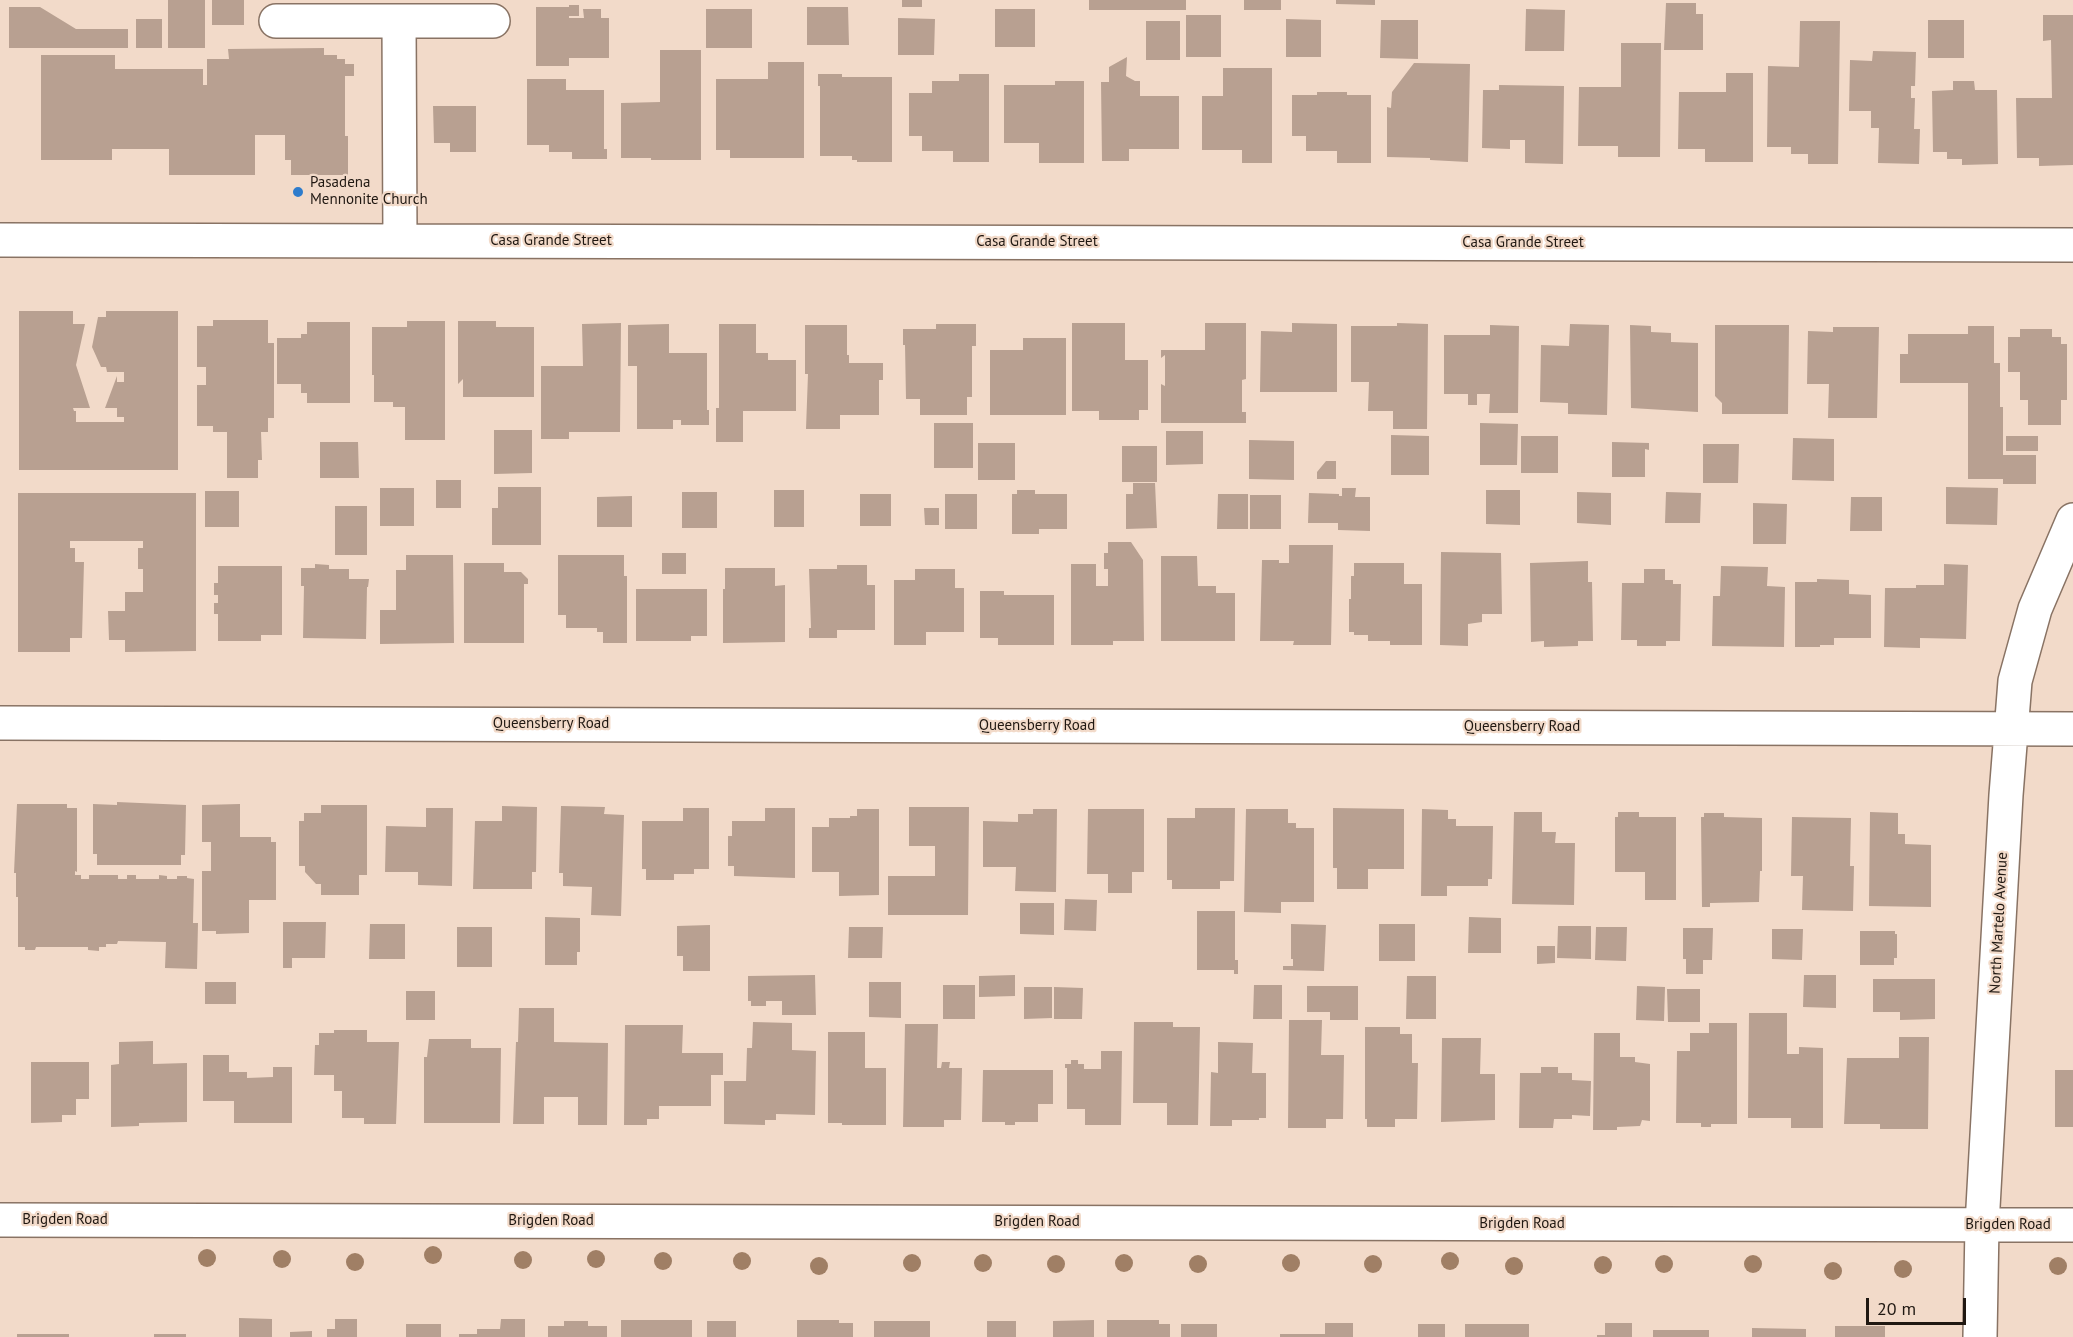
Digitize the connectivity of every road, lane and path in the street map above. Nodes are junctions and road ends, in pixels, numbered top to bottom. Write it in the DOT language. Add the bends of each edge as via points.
graph roads {
  1 [pos="276,21"];
  2 [pos="399,21"];
  3 [pos="493,21"];
  4 [pos="0,240"];
  5 [pos="400,241"];
  6 [pos="2073,245"];
  7 [pos="2073,520"];
  8 [pos="0,723"];
  9 [pos="2012,728"];
  10 [pos="2073,729"];
  11 [pos="0,1220"];
  12 [pos="1982,1225"];
  13 [pos="2073,1226"];
  14 [pos="1980,1337"];
  1 -- 2 [label="street"];
  2 -- 3 [label="street"];
  2 -- 5 [label="street"];
  4 -- 5 [label="street, Casa Grande Street"];
  5 -- 6 [label="street, Casa Grande Street"];
  7 -- 9 [label="street, North Martelo Avenue" via="2035,609 2015,681"];
  8 -- 9 [label="street, Queensberry Road"];
  9 -- 10 [label="street, Queensberry Road"];
  9 -- 12 [label="street, North Martelo Avenue"];
  11 -- 12 [label="street, Brigden Road"];
  12 -- 13 [label="street, Brigden Road"];
  12 -- 14 [label="street, North Martelo Avenue"];
}
